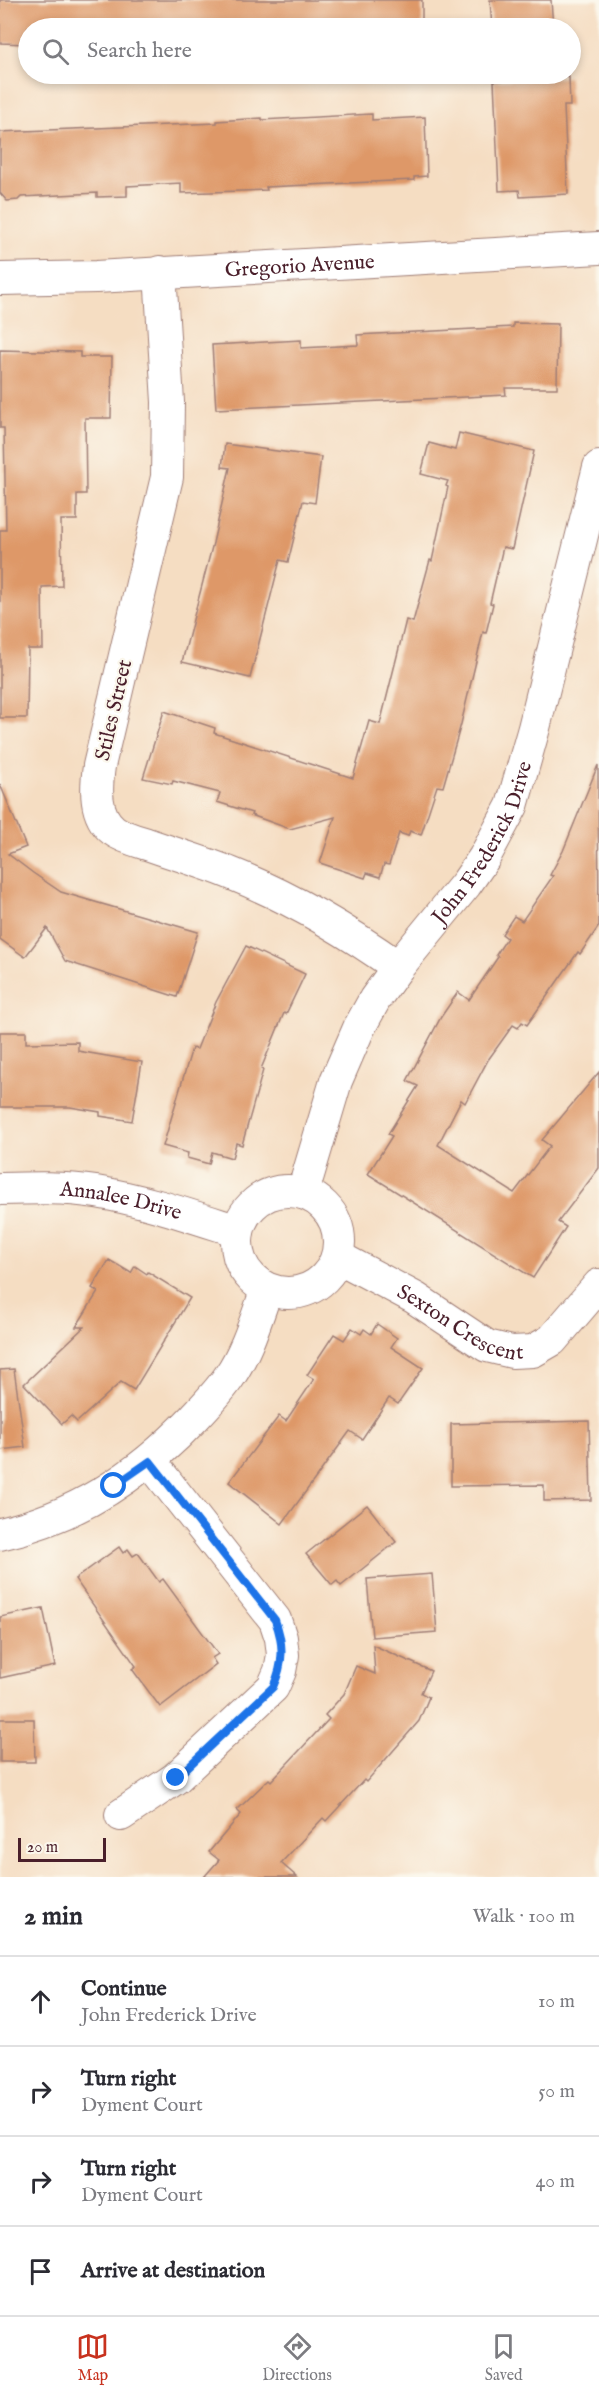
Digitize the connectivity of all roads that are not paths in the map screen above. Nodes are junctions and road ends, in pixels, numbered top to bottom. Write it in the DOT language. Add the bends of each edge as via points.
graph roads {
  1 [pos="599,248"];
  2 [pos="160,272"];
  3 [pos="0,279"];
  4 [pos="599,467"];
  5 [pos="398,967"];
  6 [pos="0,1189"];
  7 [pos="303,1192"];
  8 [pos="238,1231"];
  9 [pos="338,1257"];
  10 [pos="599,1285"];
  11 [pos="267,1290"];
  12 [pos="150,1461"];
  13 [pos="0,1534"];
  14 [pos="121,1815"];
  1 -- 2 [label="street, Gregorio Avenue"];
  2 -- 3 [label="street, Gregorio Avenue"];
  2 -- 5 [label="street, Stiles Street" via="168,402 166,477 99,766 96,789 100,811 113,830 271,890 360,939"];
  4 -- 5 [label="street, John Frederick Drive" via="512,806 466,884"];
  5 -- 7 [label="street, John Frederick Drive" via="375,999 346,1055"];
  6 -- 8 [label="street, Annalee Drive" via="95,1192 178,1211"];
  7 -- 8 [label="street" via="286,1190 255,1202"];
  7 -- 9 [label="street" via="317,1199 333,1217 340,1241"];
  8 -- 11 [label="street" via="242,1265"];
  9 -- 10 [label="street, Sexton Crescent" via="415,1298 487,1346 512,1352 534,1351 552,1340"];
  9 -- 11 [label="street" via="318,1285 284,1294"];
  11 -- 12 [label="street" via="247,1344 229,1377"];
  12 -- 13 [label="street" via="77,1508"];
  12 -- 14 [label="street" via="275,1620 283,1656 273,1687 259,1702 176,1778"];
}
